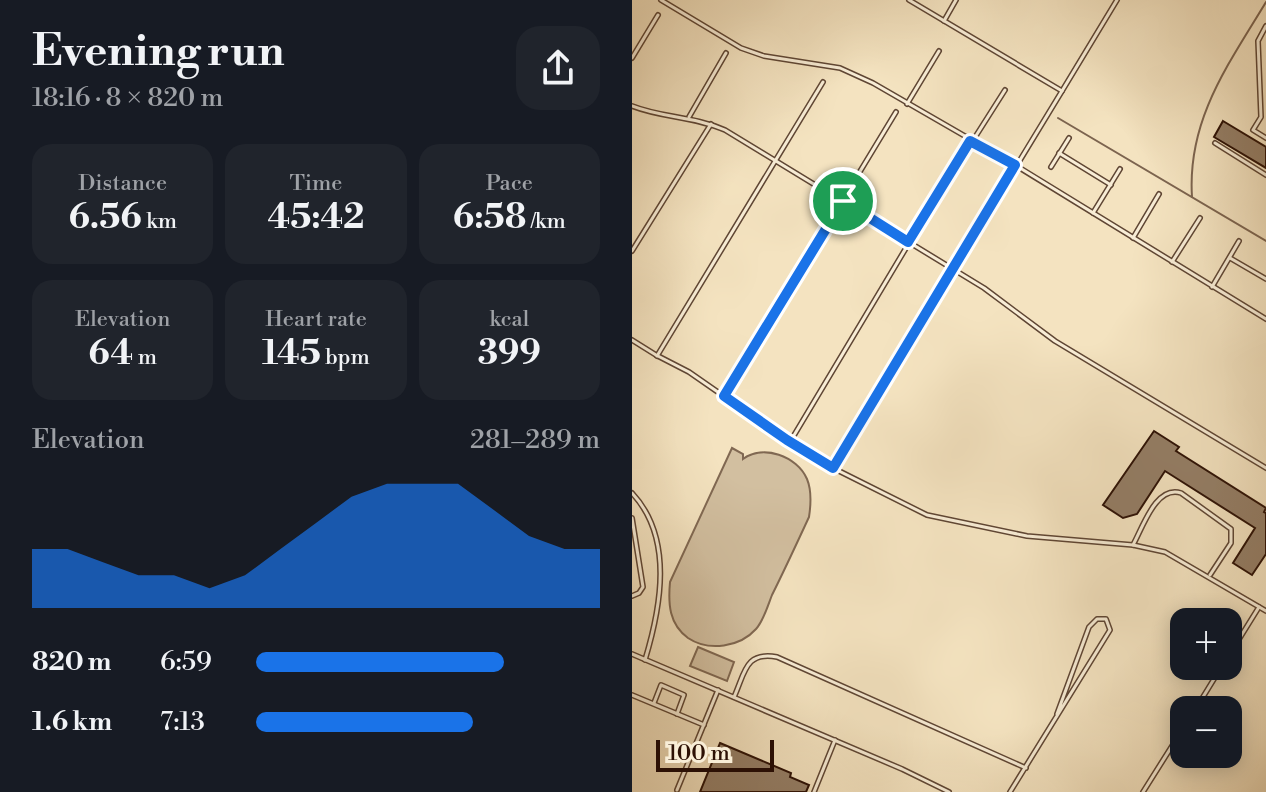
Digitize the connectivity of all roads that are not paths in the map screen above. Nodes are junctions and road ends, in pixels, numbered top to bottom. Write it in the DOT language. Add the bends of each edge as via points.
graph roads {
  1 [pos="661,0"];
  2 [pos="909,0"];
  3 [pos="956,0"];
  4 [pos="1117,0"];
  5 [pos="658,15"];
  6 [pos="944,21"];
  7 [pos="1266,26"];
  8 [pos="939,51"];
  9 [pos="726,53"];
  10 [pos="632,58"];
  11 [pos="823,82"];
  12 [pos="1005,90"];
  13 [pos="1062,91"];
  14 [pos="907,104"];
  15 [pos="632,107"];
  16 [pos="896,112"];
  17 [pos="689,117"];
  18 [pos="711,124"];
  19 [pos="1069,138"];
  20 [pos="1266,138"];
  21 [pos="971,141"];
  22 [pos="1215,143"];
  23 [pos="1059,153"];
  24 [pos="775,161"];
  25 [pos="1015,165"];
  26 [pos="1051,167"];
  27 [pos="1120,169"];
  28 [pos="1266,175"];
  29 [pos="1111,185"];
  30 [pos="1159,194"];
  31 [pos="843,201"];
  32 [pos="1093,213"];
  33 [pos="1200,218"];
  34 [pos="1133,238"];
  35 [pos="1239,241"];
  36 [pos="908,242"];
  37 [pos="632,251"];
  38 [pos="1230,258"];
  39 [pos="1172,262"];
  40 [pos="952,268"];
  41 [pos="1266,279"];
  42 [pos="1212,287"];
  43 [pos="1266,319"];
  44 [pos="632,340"];
  45 [pos="657,356"];
  46 [pos="724,396"];
  47 [pos="790,442"];
  48 [pos="833,468"];
  49 [pos="1266,468"];
  50 [pos="632,493"];
  51 [pos="632,518"];
  52 [pos="634,545"];
  53 [pos="1133,545"];
  54 [pos="1209,577"];
  55 [pos="632,596"];
  56 [pos="1259,607"];
  57 [pos="1266,611"];
  58 [pos="1242,634"];
  59 [pos="632,654"];
  60 [pos="645,660"];
  61 [pos="718,690"];
  62 [pos="632,695"];
  63 [pos="734,697"];
  64 [pos="653,704"];
  65 [pos="677,714"];
  66 [pos="1057,714"];
  67 [pos="704,725"];
  68 [pos="835,740"];
  69 [pos="1170,749"];
  70 [pos="1026,768"];
  71 [pos="677,790"];
  72 [pos="814,792"];
  73 [pos="949,792"];
  74 [pos="1010,792"];
  75 [pos="1143,792"];
  1 -- 14 [label="lane" via="741,48 840,68"];
  2 -- 6 [label="lane"];
  3 -- 6 [label="lane"];
  4 -- 13 [label="lane"];
  5 -- 10 [label="lane"];
  6 -- 13 [label="lane"];
  7 -- 20 [label="lane" via="1258,41 1261,117 1253,130"];
  8 -- 14 [label="lane"];
  9 -- 17 [label="lane"];
  11 -- 24 [label="lane"];
  12 -- 21 [label="lane"];
  13 -- 25 [label="lane"];
  14 -- 21 [label="lane"];
  15 -- 17 [label="lane"];
  16 -- 31 [label="lane"];
  17 -- 18 [label="lane"];
  18 -- 24 [label="lane"];
  18 -- 37 [label="lane"];
  19 -- 23 [label="lane"];
  21 -- 25 [label="lane"];
  21 -- 36 [label="lane"];
  22 -- 28 [label="lane"];
  23 -- 26 [label="lane"];
  23 -- 29 [label="lane"];
  24 -- 31 [label="lane"];
  24 -- 45 [label="lane"];
  25 -- 32 [label="lane"];
  25 -- 40 [label="lane"];
  27 -- 29 [label="lane"];
  29 -- 32 [label="lane"];
  30 -- 34 [label="lane"];
  31 -- 36 [label="lane"];
  31 -- 46 [label="lane"];
  32 -- 34 [label="lane"];
  33 -- 39 [label="lane"];
  34 -- 39 [label="lane"];
  35 -- 38 [label="lane"];
  36 -- 40 [label="lane"];
  36 -- 47 [label="lane"];
  38 -- 41 [label="lane"];
  38 -- 42 [label="lane"];
  39 -- 42 [label="lane"];
  40 -- 48 [label="lane"];
  40 -- 49 [label="lane" via="1055,341"];
  42 -- 43 [label="lane"];
  44 -- 45 [label="lane"];
  45 -- 46 [label="lane"];
  46 -- 47 [label="lane"];
  47 -- 48 [label="lane"];
  48 -- 53 [label="lane" via="927,515 1027,536"];
  50 -- 60 [label="lane" via="655,532 660,571 658,618"];
  51 -- 52 [label="lane"];
  52 -- 55 [label="lane" via="643,587"];
  53 -- 54 [label="lane" via="1165,552"];
  53 -- 54 [label="lane" via="1157,501 1173,490 1181,493 1231,529 1231,543"];
  54 -- 56 [label="lane"];
  56 -- 57 [label="lane"];
  56 -- 58 [label="lane"];
  59 -- 60 [label="lane"];
  60 -- 61 [label="lane"];
  61 -- 63 [label="lane"];
  61 -- 67 [label="lane"];
  62 -- 64 [label="lane"];
  63 -- 68 [label="lane"];
  63 -- 70 [label="lane" via="755,656 777,657"];
  64 -- 65 [label="lane"];
  64 -- 65 [label="lane" via="661,685 684,695"];
  65 -- 67 [label="lane"];
  66 -- 66 [label="lane" via="1089,627 1106,619 1110,630"];
  66 -- 70 [label="lane"];
  67 -- 71 [label="lane"];
  68 -- 72 [label="lane"];
  68 -- 73 [label="lane"];
  69 -- 75 [label="lane"];
  70 -- 74 [label="lane"];
}
